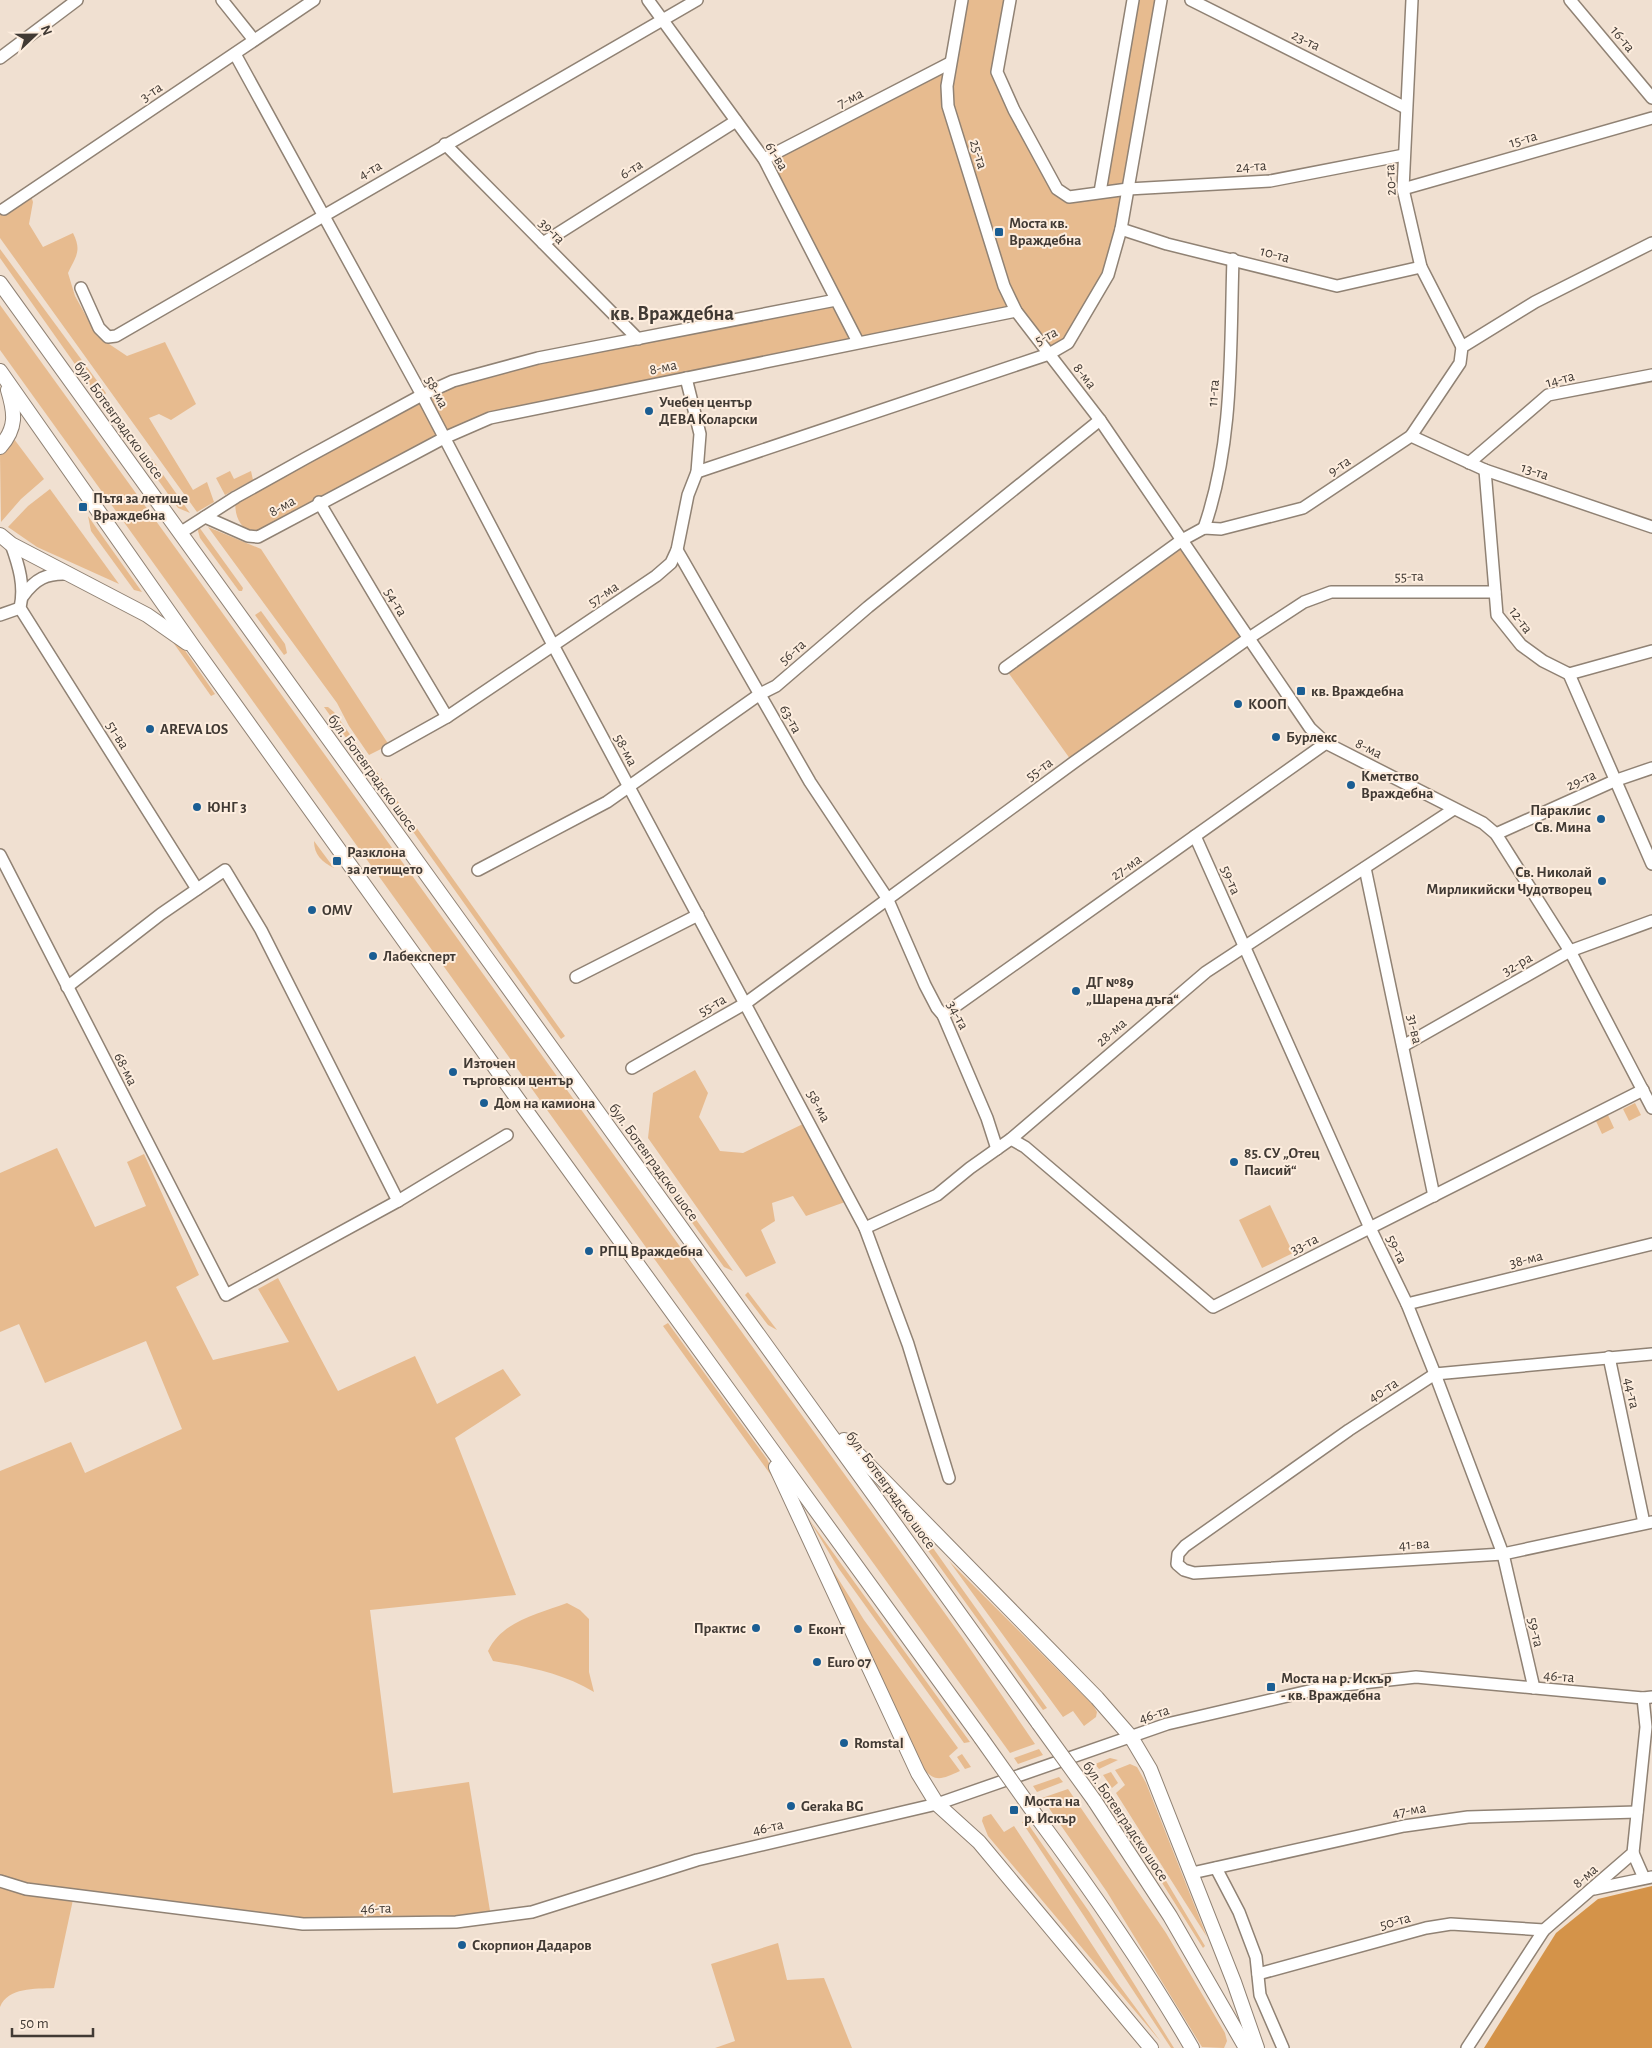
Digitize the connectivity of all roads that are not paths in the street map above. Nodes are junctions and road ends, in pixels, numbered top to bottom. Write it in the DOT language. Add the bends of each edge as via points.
graph roads {
  1 [pos="77,0"];
  2 [pos="222,0"];
  3 [pos="314,0"];
  4 [pos="648,0"];
  5 [pos="697,0"];
  6 [pos="962,0"];
  7 [pos="1010,0"];
  8 [pos="1133,0"];
  9 [pos="1161,0"];
  10 [pos="1191,0"];
  11 [pos="1412,0"];
  12 [pos="1570,0"];
  13 [pos="662,20"];
  14 [pos="254,40"];
  15 [pos="234,54"];
  16 [pos="0,58"];
  17 [pos="950,63"];
  18 [pos="1652,98"];
  19 [pos="1406,108"];
  20 [pos="1652,118"];
  21 [pos="736,121"];
  22 [pos="445,144"];
  23 [pos="1404,155"];
  24 [pos="764,159"];
  25 [pos="1128,189"];
  26 [pos="1403,189"];
  27 [pos="1100,192"];
  28 [pos="4,209"];
  29 [pos="323,214"];
  30 [pos="1121,229"];
  31 [pos="543,243"];
  32 [pos="1652,243"];
  33 [pos="1233,258"];
  34 [pos="1422,267"];
  35 [pos="0,276"];
  36 [pos="0,283"];
  37 [pos="81,288"];
  38 [pos="836,300"];
  39 [pos="1016,311"];
  40 [pos="40,339"];
  41 [pos="638,339"];
  42 [pos="858,342"];
  43 [pos="1462,347"];
  44 [pos="1049,354"];
  45 [pos="1,373"];
  46 [pos="1652,375"];
  47 [pos="686,378"];
  48 [pos="422,394"];
  49 [pos="1100,420"];
  50 [pos="1411,436"];
  51 [pos="444,438"];
  52 [pos="0,447"];
  53 [pos="1469,463"];
  54 [pos="1484,470"];
  55 [pos="697,472"];
  56 [pos="319,502"];
  57 [pos="205,517"];
  58 [pos="1652,527"];
  59 [pos="1204,528"];
  60 [pos="180,533"];
  61 [pos="5,540"];
  62 [pos="1182,540"];
  63 [pos="677,550"];
  64 [pos="68,574"];
  65 [pos="1480,590"];
  66 [pos="1495,592"];
  67 [pos="23,596"];
  68 [pos="20,608"];
  69 [pos="1497,615"];
  70 [pos="0,616"];
  71 [pos="1248,638"];
  72 [pos="553,645"];
  73 [pos="195,649"];
  74 [pos="1652,652"];
  75 [pos="1006,668"];
  76 [pos="1569,674"];
  77 [pos="760,694"];
  78 [pos="447,717"];
  79 [pos="1326,743"];
  80 [pos="388,750"];
  81 [pos="1652,768"];
  82 [pos="1614,781"];
  83 [pos="629,787"];
  84 [pos="1454,809"];
  85 [pos="1496,834"];
  86 [pos="1195,836"];
  87 [pos="0,855"];
  88 [pos="1652,864"];
  89 [pos="1366,868"];
  90 [pos="478,870"];
  91 [pos="197,889"];
  92 [pos="887,898"];
  93 [pos="698,915"];
  94 [pos="1652,921"];
  95 [pos="1243,947"];
  96 [pos="1570,951"];
  97 [pos="576,976"];
  98 [pos="67,987"];
  99 [pos="746,1003"];
  100 [pos="943,1015"];
  101 [pos="1403,1046"];
  102 [pos="632,1068"];
  103 [pos="1643,1090"];
  104 [pos="1652,1108"];
  105 [pos="507,1135"];
  106 [pos="1011,1139"];
  107 [pos="996,1149"];
  108 [pos="1434,1196"];
  109 [pos="398,1201"];
  110 [pos="866,1228"];
  111 [pos="1370,1228"];
  112 [pos="1652,1244"];
  113 [pos="1407,1304"];
  114 [pos="1652,1354"];
  115 [pos="1609,1357"];
  116 [pos="1435,1374"];
  117 [pos="815,1412"];
  118 [pos="762,1437"];
  119 [pos="949,1478"];
  120 [pos="1648,1522"];
  121 [pos="1503,1554"];
  122 [pos="1178,1564"];
  123 [pos="1534,1688"];
  124 [pos="1648,1697"];
  125 [pos="1132,1737"];
  126 [pos="937,1804"];
  127 [pos="1637,1812"];
  128 [pos="1633,1854"];
  129 [pos="1216,1868"];
  130 [pos="1192,1873"];
  131 [pos="1648,1877"];
  132 [pos="0,1881"];
  133 [pos="1593,1890"];
  134 [pos="1544,1930"];
  135 [pos="1258,1974"];
  136 [pos="1152,2048"];
  137 [pos="1192,2048"];
  138 [pos="1246,2048"];
  139 [pos="1257,2048"];
  140 [pos="1284,2048"];
  141 [pos="1467,2048"];
  1 -- 16 [label="street"];
  2 -- 14 [label="street"];
  3 -- 14 [label="street, 3-та"];
  4 -- 13 [label="street, 61-ва"];
  5 -- 13 [label="street, 4-та"];
  6 -- 17 [label="street, 25-та"];
  7 -- 27 [label="street" via="997,72 1014,110 1057,189 1069,197"];
  8 -- 27 [label="street"];
  9 -- 25 [label="street, 5-та"];
  10 -- 19 [label="street, 23-та"];
  11 -- 19 [label="street, 20-та"];
  12 -- 18 [label="street, 16-та"];
  13 -- 21 [label="street, 61-ва"];
  13 -- 22 [label="street, 4-та"];
  14 -- 15 [label="street, 3-та"];
  15 -- 28 [label="street, 3-та"];
  15 -- 29 [label="street, 58-ма"];
  17 -- 24 [label="street, 7-ма"];
  17 -- 39 [label="street, 25-та" via="948,106 1004,286"];
  19 -- 23 [label="street, 20-та"];
  20 -- 26 [label="street, 15-та"];
  21 -- 24 [label="street, 61-ва"];
  21 -- 31 [label="street, 6-та"];
  22 -- 29 [label="street, 4-та"];
  22 -- 31 [label="street, 39-та"];
  23 -- 25 [label="street, 24-та" via="1270,181"];
  23 -- 26 [label="street, 20-та"];
  24 -- 38 [label="street, 61-ва"];
  25 -- 27 [label="street, 24-та"];
  25 -- 30 [label="street, 5-та"];
  26 -- 34 [label="street, 20-та"];
  29 -- 37 [label="street, 4-та" via="116,336 108,337 99,328"];
  29 -- 48 [label="street, 58-ма"];
  30 -- 33 [label="street, 10-та" via="1167,244"];
  30 -- 44 [label="street, 5-та" via="1108,274 1088,311 1068,343"];
  31 -- 41 [label="street, 39-та"];
  32 -- 43 [label="street" via="1535,302"];
  33 -- 34 [label="street, 10-та" via="1337,286"];
  33 -- 59 [label="street, 11-та" via="1224,440"];
  34 -- 43 [label="street, 20-та"];
  35 -- 40 [label="main road"];
  36 -- 40 [label="main road, бул. Ботевградско шосе"];
  38 -- 41 [label="street, 8-ма"];
  38 -- 42 [label="street, 61-ва"];
  39 -- 42 [label="street, 8-ма"];
  39 -- 44 [label="street, 8-ма"];
  40 -- 60 [label="main road, бул. Ботевградско шосе"];
  41 -- 48 [label="street, 8-ма" via="476,373"];
  42 -- 47 [label="street, 8-ма"];
  43 -- 50 [label="street, 9-та" via="1460,363"];
  44 -- 49 [label="street, 8-ма"];
  44 -- 55 [label="street, 5-та"];
  45 -- 52 [label="main road" via="15,418 7,439"];
  45 -- 73 [label="main road"];
  46 -- 53 [label="street, 14-та" via="1548,395"];
  47 -- 51 [label="street, 8-ма" via="490,418"];
  47 -- 55 [label="street, 57-ма" via="700,434"];
  48 -- 51 [label="street, 58-ма"];
  48 -- 57 [label="street, 8-ма"];
  49 -- 62 [label="street, 8-ма"];
  49 -- 77 [label="street, 56-та" via="868,607 776,686"];
  50 -- 53 [label="street, 13-та"];
  50 -- 59 [label="street, 9-та" via="1303,508 1221,529"];
  51 -- 56 [label="street, 8-ма"];
  51 -- 72 [label="street, 58-ма"];
  53 -- 54 [label="street, 13-та"];
  54 -- 58 [label="street, 13-та"];
  54 -- 66 [label="street, 12-та"];
  55 -- 63 [label="street, 57-ма" via="688,495"];
  56 -- 57 [label="street, 8-ма" via="258,537 248,536"];
  56 -- 78 [label="street, 54-та"];
  57 -- 60 [label="street, 8-ма"];
  59 -- 62 [label="street, 9-та"];
  60 -- 117 [label="main road, бул. Ботевградско шосе"];
  61 -- 64 [label="main road"];
  61 -- 67 [label="street" via="20,569"];
  62 -- 71 [label="street, 8-ма"];
  62 -- 75 [label="street, 9-та"];
  63 -- 72 [label="street, 57-ма" via="670,563 656,576"];
  63 -- 77 [label="street, 63-та"];
  64 -- 67 [label="street" via="42,577"];
  64 -- 73 [label="main road" via="147,615"];
  65 -- 66 [label="street, 55-та"];
  65 -- 69 [label="street"];
  65 -- 71 [label="street, 55-та" via="1331,592 1304,602"];
  66 -- 69 [label="street, 12-та"];
  67 -- 68 [label="street"];
  68 -- 70 [label="street"];
  68 -- 91 [label="street, 51-ва"];
  69 -- 76 [label="street, 12-та" via="1521,645"];
  71 -- 79 [label="street, 8-ма" via="1310,728"];
  71 -- 92 [label="street, 55-та"];
  72 -- 78 [label="street, 57-ма"];
  72 -- 83 [label="street, 58-ма"];
  73 -- 118 [label="main road"];
  74 -- 76 [label="street"];
  76 -- 82 [label="street"];
  77 -- 83 [label="street, 56-та"];
  77 -- 92 [label="street, 63-та" via="810,782"];
  78 -- 80 [label="street, 57-ма"];
  79 -- 84 [label="street, 8-ма"];
  79 -- 86 [label="street, 27-ма"];
  81 -- 82 [label="street, 29-та"];
  82 -- 85 [label="street, 29-та"];
  82 -- 88 [label="street"];
  83 -- 90 [label="street, 56-та" via="607,802"];
  83 -- 93 [label="street, 58-ма"];
  84 -- 85 [label="street, 8-ма" via="1483,823"];
  84 -- 89 [label="street, 28-ма"];
  85 -- 96 [label="street, 8-ма"];
  86 -- 95 [label="street, 59-та"];
  86 -- 100 [label="street, 27-ма"];
  87 -- 98 [label="street, 68-ма"];
  89 -- 95 [label="street, 28-ма"];
  89 -- 101 [label="street, 31-ва"];
  91 -- 98 [label="street"];
  91 -- 109 [label="street" via="224,870 261,930"];
  92 -- 99 [label="street, 55-та"];
  92 -- 100 [label="street, 34-та" via="936,1008"];
  93 -- 97 [label="street"];
  93 -- 99 [label="street, 58-ма"];
  94 -- 96 [label="street, 32-ра"];
  95 -- 106 [label="street, 28-ма" via="1168,1003"];
  95 -- 111 [label="street, 59-та"];
  96 -- 101 [label="street, 32-ра"];
  96 -- 103 [label="street, 8-ма"];
  98 -- 109 [label="street, 68-ма" via="226,1295"];
  99 -- 102 [label="street, 55-та"];
  99 -- 110 [label="street, 58-ма"];
  100 -- 107 [label="street, 34-та" via="987,1118"];
  101 -- 108 [label="street, 31-ва"];
  103 -- 104 [label="street, 8-ма"];
  103 -- 108 [label="street, 33-та"];
  105 -- 109 [label="street"];
  106 -- 107 [label="street, 28-ма"];
  106 -- 111 [label="street, 33-та" via="1025,1147 1213,1307"];
  107 -- 110 [label="street, 28-ма" via="938,1195"];
  108 -- 111 [label="street, 33-та"];
  110 -- 119 [label="street, 58-ма" via="908,1344"];
  111 -- 113 [label="street, 59-та"];
  112 -- 113 [label="street, 38-ма"];
  113 -- 116 [label="street, 59-та"];
  114 -- 115 [label="street, 40-та"];
  115 -- 116 [label="street, 40-та"];
  115 -- 120 [label="street, 44-та"];
  116 -- 121 [label="street, 59-та"];
  116 -- 122 [label="street, 40-та" via="1349,1430 1185,1546 1178,1554"];
  117 -- 125 [label="main road" via="1091,1691"];
  117 -- 138 [label="main road, бул. Ботевградско шосе, bridge" via="1094,1800 1170,1916"];
  118 -- 126 [label="main road" via="918,1773"];
  118 -- 137 [label="main road, bridge" via="1091,1891"];
  120 -- 121 [label="street, 41-ва"];
  121 -- 122 [label="street, 41-ва" via="1194,1573"];
  121 -- 123 [label="street, 59-та"];
  123 -- 124 [label="street, 46-та"];
  123 -- 125 [label="street, 46-та" via="1416,1677 1332,1687 1167,1724"];
  124 -- 127 [label="street"];
  125 -- 126 [label="street, 46-та"];
  125 -- 130 [label="main road" via="1150,1769"];
  126 -- 132 [label="street, 46-та" via="696,1860 532,1912 456,1922 303,1924 26,1889"];
  126 -- 136 [label="main road" via="979,1842"];
  127 -- 128 [label="street"];
  127 -- 129 [label="street, 47-ма" via="1468,1817 1404,1826"];
  128 -- 131 [label="street"];
  128 -- 133 [label="street, 8-ма"];
  129 -- 130 [label="street, 47-ма"];
  129 -- 135 [label="street" via="1239,1912 1256,1957"];
  130 -- 139 [label="main road"];
  131 -- 133 [label="street"];
  133 -- 134 [label="street, 8-ма"];
  134 -- 135 [label="street, 50-та" via="1451,1924"];
  134 -- 141 [label="street, 8-ма"];
  135 -- 140 [label="street" via="1260,1995"];
}
